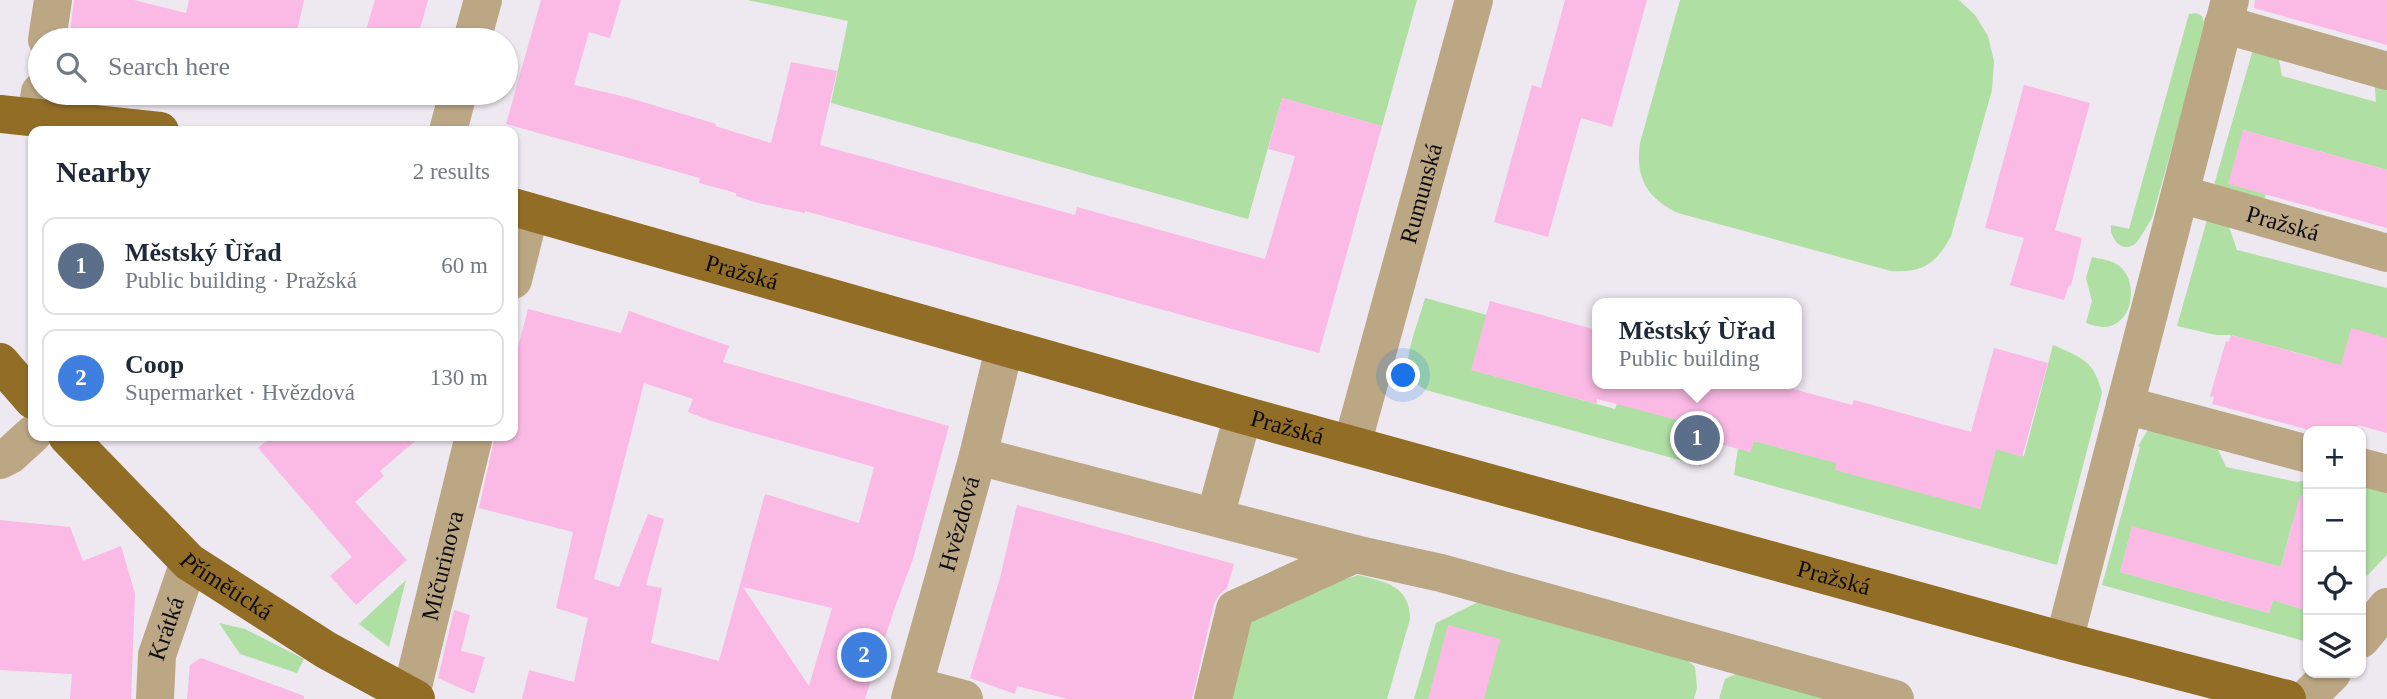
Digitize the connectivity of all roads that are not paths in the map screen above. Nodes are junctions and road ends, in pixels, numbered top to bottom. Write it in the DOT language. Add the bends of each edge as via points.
graph roads {
  1 [pos="53,0"];
  2 [pos="483,0"];
  3 [pos="1474,0"];
  4 [pos="2226,12"];
  5 [pos="49,28"];
  6 [pos="475,28"];
  7 [pos="2387,72"];
  8 [pos="455,105"];
  9 [pos="26,108"];
  10 [pos="131,126"];
  11 [pos="449,126"];
  12 [pos="2180,194"];
  13 [pos="521,210"];
  14 [pos="518,236"];
  15 [pos="2387,253"];
  16 [pos="1004,349"];
  17 [pos="0,362"];
  18 [pos="28,394"];
  19 [pos="2125,405"];
  20 [pos="1243,415"];
  21 [pos="28,439"];
  22 [pos="71,441"];
  23 [pos="473,441"];
  24 [pos="1352,445"];
  25 [pos="2303,453"];
  26 [pos="978,456"];
  27 [pos="0,460"];
  28 [pos="2366,468"];
  29 [pos="2387,474"];
  30 [pos="1215,517"];
  31 [pos="1355,554"];
  32 [pos="189,562"];
  33 [pos="2387,607"];
  34 [pos="2366,633"];
  35 [pos="2064,641"];
  36 [pos="2327,678"];
  37 [pos="912,692"];
  38 [pos="414,697"];
  39 [pos="155,699"];
  40 [pos="964,699"];
  41 [pos="1213,699"];
  42 [pos="1895,699"];
  43 [pos="2287,699"];
  44 [pos="2306,699"];
  1 -- 5 [label="street"];
  2 -- 6 [label="street"];
  3 -- 24 [label="street, Rumunská"];
  4 -- 7 [label="street"];
  4 -- 12 [label="street"];
  8 -- 11 [label="street"];
  9 -- 10 [label="main road"];
  12 -- 15 [label="street, Pražská"];
  12 -- 19 [label="street"];
  13 -- 14 [label="street"];
  13 -- 16 [label="main road, Pražská"];
  16 -- 20 [label="main road, Pražská"];
  16 -- 26 [label="street, Hvězdová"];
  17 -- 18 [label="main road"];
  19 -- 25 [label="street"];
  19 -- 35 [label="street"];
  20 -- 24 [label="main road, Pražská"];
  20 -- 30 [label="street"];
  21 -- 27 [label="street"];
  22 -- 32 [label="main road, Přímětická"];
  23 -- 38 [label="street, Mičurinova"];
  24 -- 35 [label="main road, Pražská"];
  26 -- 30 [label="street"];
  26 -- 37 [label="street, Hvězdová"];
  28 -- 29 [label="street"];
  30 -- 31 [label="street"];
  31 -- 41 [label="street" via="1235,608"];
  31 -- 42 [label="street" via="1441,573"];
  32 -- 38 [label="main road, Přímětická" via="326,650"];
  32 -- 39 [label="street, Krátká" via="157,655"];
  33 -- 34 [label="street"];
  35 -- 43 [label="main road, Pražská"];
  36 -- 44 [label="street"];
  37 -- 40 [label="street"];
}
